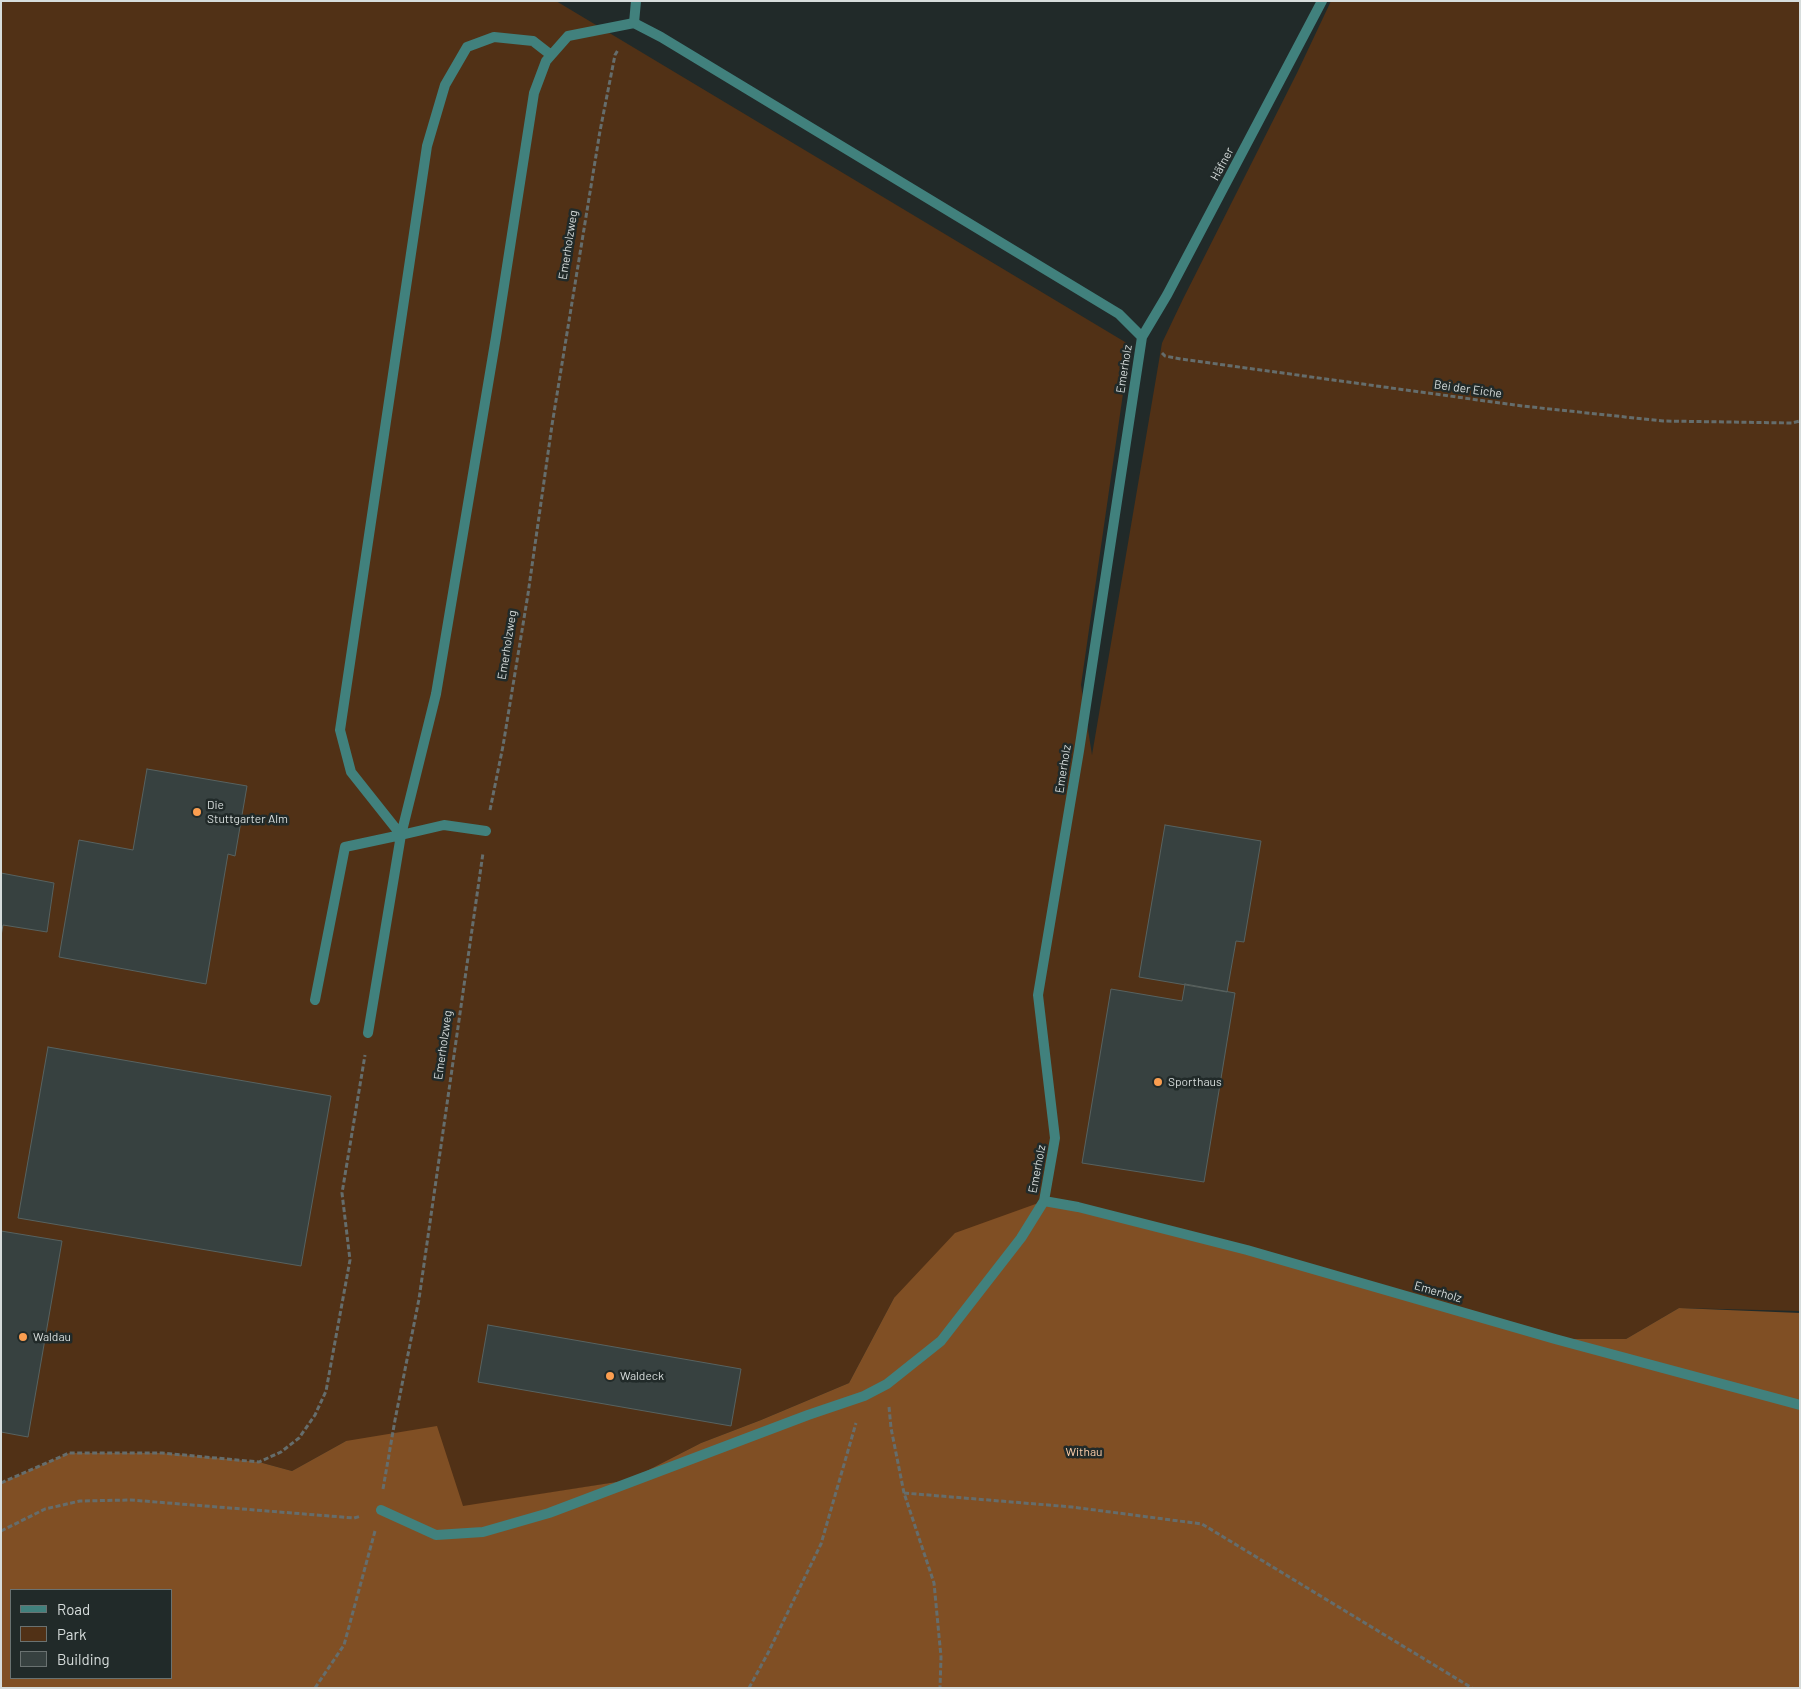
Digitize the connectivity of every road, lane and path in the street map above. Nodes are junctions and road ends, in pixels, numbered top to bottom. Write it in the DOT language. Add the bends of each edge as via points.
graph roads {
  1 [pos="636,1"];
  2 [pos="1322,1"];
  3 [pos="634,23"];
  4 [pos="551,55"];
  5 [pos="1142,337"];
  6 [pos="1800,421"];
  7 [pos="486,831"];
  8 [pos="400,836"];
  9 [pos="315,1000"];
  10 [pos="368,1033"];
  11 [pos="1044,1201"];
  12 [pos="887,1384"];
  13 [pos="864,1396"];
  14 [pos="1800,1405"];
  15 [pos="1,1483"];
  16 [pos="904,1493"];
  17 [pos="381,1510"];
  18 [pos="1,1530"];
  19 [pos="315,1688"];
  20 [pos="749,1688"];
  21 [pos="940,1688"];
  22 [pos="1472,1688"];
  1 -- 3 [label="street"];
  2 -- 5 [label="street, Häfner"];
  3 -- 4 [label="street" via="568,36"];
  3 -- 5 [label="street" via="1119,314"];
  3 -- 7 [label="path, Emerholzweg" via="615,55 600,131 503,746"];
  4 -- 8 [label="street" via="534,93 436,694"];
  4 -- 8 [label="street" via="533,41 494,36 467,48 445,85 427,146 340,730 351,772"];
  5 -- 6 [label="path, Bei der Eiche" via="1165,356 1181,359 1522,406 1663,421"];
  5 -- 11 [label="street, Emerholz" via="1038,995 1056,1138"];
  7 -- 8 [label="street" via="444,825"];
  7 -- 17 [label="path, Emerholzweg" via="419,1299"];
  8 -- 9 [label="street" via="345,847"];
  8 -- 10 [label="street"];
  10 -- 15 [label="path" via="342,1193 350,1260 326,1390 315,1415 299,1438 281,1452 259,1462 162,1453 69,1453"];
  11 -- 12 [label="street" via="1021,1238 941,1341"];
  11 -- 14 [label="street, Emerholz" via="1247,1250 1555,1339"];
  12 -- 13 [label="street"];
  12 -- 16 [label="path" via="890,1428"];
  13 -- 17 [label="street" via="549,1513 483,1532 436,1535"];
  13 -- 20 [label="path" via="821,1544"];
  16 -- 21 [label="path" via="934,1583 941,1657"];
  16 -- 22 [label="path" via="1202,1524"];
  17 -- 18 [label="path" via="354,1518 131,1500 80,1501 45,1509"];
  17 -- 19 [label="path, Emerholzweg" via="344,1645"];
}
